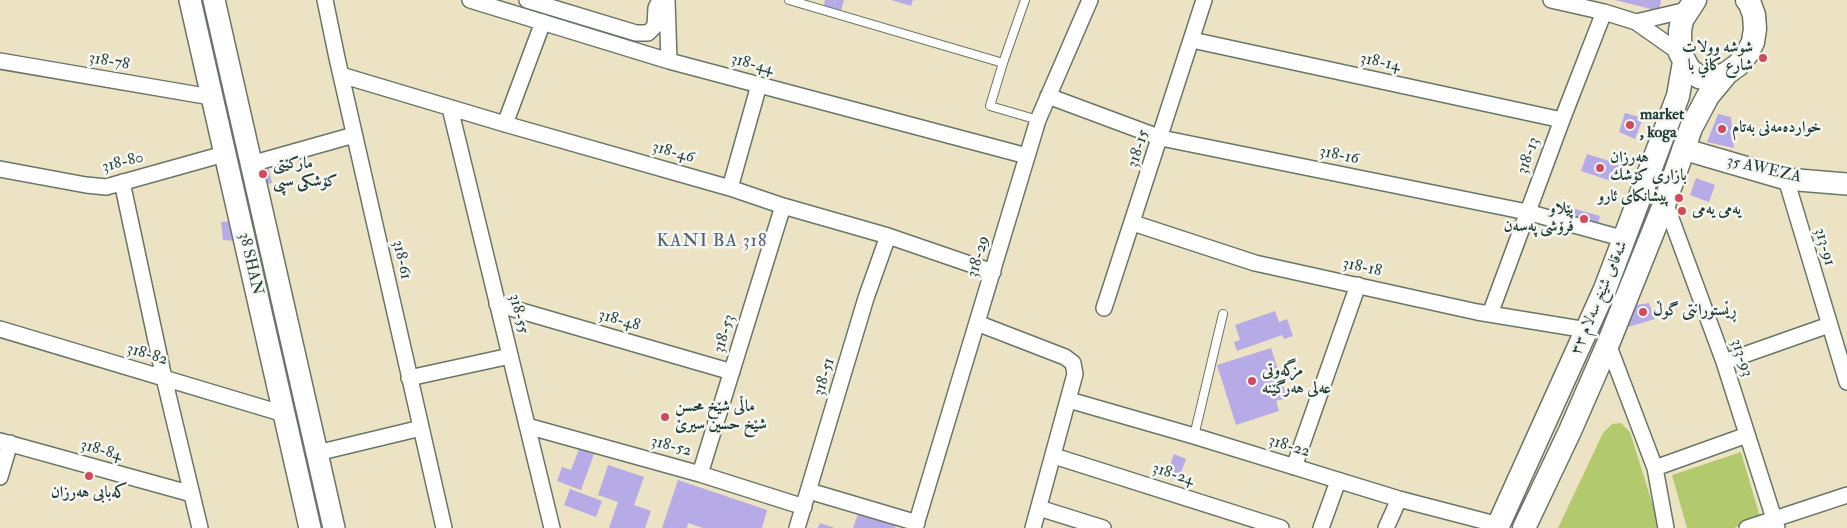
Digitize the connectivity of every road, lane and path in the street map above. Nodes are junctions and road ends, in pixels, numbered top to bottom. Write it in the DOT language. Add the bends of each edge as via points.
graph roads {
  1 [pos="190,0"];
  2 [pos="214,0"];
  3 [pos="325,0"];
  4 [pos="470,0"];
  5 [pos="527,0"];
  6 [pos="660,0"];
  7 [pos="667,0"];
  8 [pos="789,0"];
  9 [pos="1025,0"];
  10 [pos="1090,0"];
  11 [pos="1204,0"];
  12 [pos="1551,0"];
  13 [pos="1749,1"];
  14 [pos="1691,5"];
  15 [pos="1604,12"];
  16 [pos="543,22"];
  17 [pos="1636,22"];
  18 [pos="1192,40"];
  19 [pos="1682,57"];
  20 [pos="669,60"];
  21 [pos="0,61"];
  22 [pos="1003,63"];
  23 [pos="1727,72"];
  24 [pos="341,75"];
  25 [pos="759,85"];
  26 [pos="1048,96"];
  27 [pos="211,97"];
  28 [pos="450,108"];
  29 [pos="1038,120"];
  30 [pos="1562,120"];
  31 [pos="505,124"];
  32 [pos="354,136"];
  33 [pos="1161,138"];
  34 [pos="1683,149"];
  35 [pos="224,154"];
  36 [pos="1027,156"];
  37 [pos="251,164"];
  38 [pos="0,169"];
  39 [pos="1786,179"];
  40 [pos="122,182"];
  41 [pos="1846,184"];
  42 [pos="730,188"];
  43 [pos="1665,202"];
  44 [pos="784,206"];
  45 [pos="1527,212"];
  46 [pos="1133,223"];
  47 [pos="888,236"];
  48 [pos="1625,239"];
  49 [pos="993,272"];
  50 [pos="1358,285"];
  51 [pos="498,304"];
  52 [pos="1104,308"];
  53 [pos="1223,314"];
  54 [pos="1490,314"];
  55 [pos="977,322"];
  56 [pos="1829,325"];
  57 [pos="0,329"];
  58 [pos="1587,330"];
  59 [pos="1608,344"];
  60 [pos="510,356"];
  61 [pos="1724,362"];
  62 [pos="732,372"];
  63 [pos="164,378"];
  64 [pos="410,378"];
  65 [pos="1847,382"];
  66 [pos="1069,400"];
  67 [pos="284,414"];
  68 [pos="527,426"];
  69 [pos="421,428"];
  70 [pos="1747,435"];
  71 [pos="1194,436"];
  72 [pos="5,442"];
  73 [pos="316,452"];
  74 [pos="1054,456"];
  75 [pos="1294,467"];
  76 [pos="1655,468"];
  77 [pos="700,474"];
  78 [pos="0,477"];
  79 [pos="1338,480"];
  80 [pos="809,491"];
  81 [pos="192,494"];
  82 [pos="1847,495"];
  83 [pos="1399,499"];
  84 [pos="804,507"];
  85 [pos="1039,508"];
  86 [pos="1776,523"];
  87 [pos="916,526"];
  88 [pos="1498,526"];
  89 [pos="200,528"];
  90 [pos="310,528"];
  91 [pos="334,528"];
  92 [pos="444,528"];
  93 [pos="552,528"];
  94 [pos="797,528"];
  95 [pos="1033,528"];
  96 [pos="1103,528"];
  97 [pos="1281,528"];
  98 [pos="1321,528"];
  99 [pos="1386,528"];
  100 [pos="1524,528"];
  101 [pos="1666,528"];
  102 [pos="1747,528"];
  1 -- 27 [label="street, 38 SHAN"];
  2 -- 37 [label="street, 38 SHAN"];
  3 -- 24 [label="street, 318-61"];
  4 -- 16 [label="street, 318-44"];
  5 -- 6 [label="street" via="636,33 648,33 655,26"];
  7 -- 20 [label="street"];
  8 -- 22 [label="lane"];
  9 -- 22 [label="lane"];
  10 -- 26 [label="street, 318-29"];
  11 -- 18 [label="street, 318-15"];
  12 -- 15 [label="street"];
  13 -- 23 [label="main road, شەقامی شێخ سەلام ٣٣" via="1754,15 1753,42 1738,65"];
  14 -- 17 [label="street"];
  14 -- 19 [label="main road, شەقامی شێخ سەلام ٣٣" via="1680,31"];
  15 -- 17 [label="street"];
  15 -- 30 [label="street, 318-13"];
  16 -- 20 [label="street, 318-44"];
  16 -- 31 [label="street"];
  17 -- 19 [label="street"];
  18 -- 30 [label="street, 318-14"];
  18 -- 33 [label="street, 318-15"];
  19 -- 23 [label="main road, شەقامی شێخ سەلام ٣٣" via="1699,77 1716,78"];
  19 -- 48 [label="main road, شەقامی شێخ سەلام ٣٣" via="1678,96"];
  20 -- 25 [label="street, 318-44"];
  21 -- 27 [label="street, 318-78"];
  22 -- 29 [label="lane" via="990,106"];
  23 -- 34 [label="main road, شەقامی شێخ سەلام ٣٣" via="1700,109"];
  24 -- 28 [label="street, 318-46"];
  24 -- 32 [label="street, 318-61"];
  25 -- 36 [label="street, 318-44"];
  25 -- 42 [label="street"];
  26 -- 29 [label="street, 318-29"];
  26 -- 33 [label="street, 318-16"];
  27 -- 35 [label="street, 38 SHAN"];
  28 -- 31 [label="street, 318-46"];
  28 -- 51 [label="street, 318-55"];
  29 -- 36 [label="street, 318-29"];
  30 -- 45 [label="street, 318-13"];
  31 -- 42 [label="street, 318-46"];
  32 -- 37 [label="street"];
  32 -- 64 [label="street, 318-61"];
  33 -- 45 [label="street, 318-16"];
  33 -- 46 [label="street, 318-15"];
  34 -- 39 [label="street, 35 AWEZA"];
  34 -- 43 [label="main road, شەقامی شێخ سەلام ٣٣"];
  35 -- 37 [label="street"];
  35 -- 40 [label="street, 318-80"];
  35 -- 67 [label="street, 38 SHAN"];
  36 -- 49 [label="street, 318-29"];
  37 -- 73 [label="street, 38 SHAN"];
  38 -- 40 [label="street, 318-80" via="86,185 106,187"];
  39 -- 41 [label="street, 35 AWEZA"];
  39 -- 56 [label="street, 313-91"];
  40 -- 63 [label="street"];
  42 -- 44 [label="street, 318-46"];
  43 -- 59 [label="main road, شەقامی شێخ سەلام ٣٣"];
  43 -- 61 [label="street, 313-93"];
  44 -- 47 [label="street, 318-46"];
  44 -- 62 [label="street, 318-53"];
  45 -- 48 [label="street, 318-16"];
  45 -- 54 [label="street, 318-13"];
  46 -- 50 [label="street, 318-18" via="1255,263"];
  46 -- 52 [label="street, 318-15"];
  47 -- 49 [label="street, 318-46"];
  47 -- 80 [label="street, 318-51" via="866,298"];
  48 -- 58 [label="main road, شەقامی شێخ سەلام ٣٣"];
  49 -- 55 [label="street, 318-29"];
  50 -- 54 [label="street, 318-18"];
  50 -- 75 [label="street"];
  51 -- 60 [label="street, 318-55"];
  51 -- 62 [label="street, 318-48"];
  53 -- 71 [label="lane"];
  54 -- 58 [label="street, 318-18"];
  55 -- 66 [label="street" via="1073,363 1075,374"];
  55 -- 87 [label="street, 318-29"];
  56 -- 61 [label="street"];
  56 -- 65 [label="street, 313-91"];
  57 -- 63 [label="street, 318-82"];
  58 -- 88 [label="main road, شەقامی شێخ سەلام ٣٣"];
  59 -- 76 [label="street"];
  59 -- 100 [label="main road, شەقامی شێخ سەلام ٣٣"];
  60 -- 64 [label="street"];
  60 -- 68 [label="street, 318-55"];
  61 -- 70 [label="street, 313-93"];
  62 -- 77 [label="street, 318-53"];
  63 -- 67 [label="street, 318-82"];
  63 -- 81 [label="street"];
  64 -- 69 [label="street, 318-61"];
  66 -- 71 [label="street, 318-22"];
  66 -- 74 [label="street"];
  67 -- 90 [label="street, 38 SHAN"];
  68 -- 77 [label="street, 318-52"];
  68 -- 93 [label="street, 318-55"];
  69 -- 73 [label="street"];
  69 -- 92 [label="street, 318-61"];
  70 -- 76 [label="street"];
  70 -- 86 [label="street, 313-93"];
  71 -- 75 [label="street, 318-22"];
  72 -- 78 [label="street"];
  72 -- 81 [label="street, 318-84"];
  73 -- 91 [label="street, 38 SHAN"];
  74 -- 85 [label="street"];
  74 -- 97 [label="street, 318-24"];
  75 -- 79 [label="street, 318-22"];
  76 -- 101 [label="street"];
  77 -- 84 [label="street, 318-52"];
  79 -- 83 [label="street, 318-22"];
  79 -- 98 [label="street"];
  80 -- 84 [label="street, 318-51"];
  80 -- 87 [label="street"];
  81 -- 89 [label="street"];
  82 -- 86 [label="street"];
  83 -- 88 [label="street, 318-22"];
  83 -- 99 [label="street"];
  84 -- 94 [label="street, 318-51"];
  85 -- 95 [label="street"];
  85 -- 96 [label="street"];
  86 -- 102 [label="street"];
}
